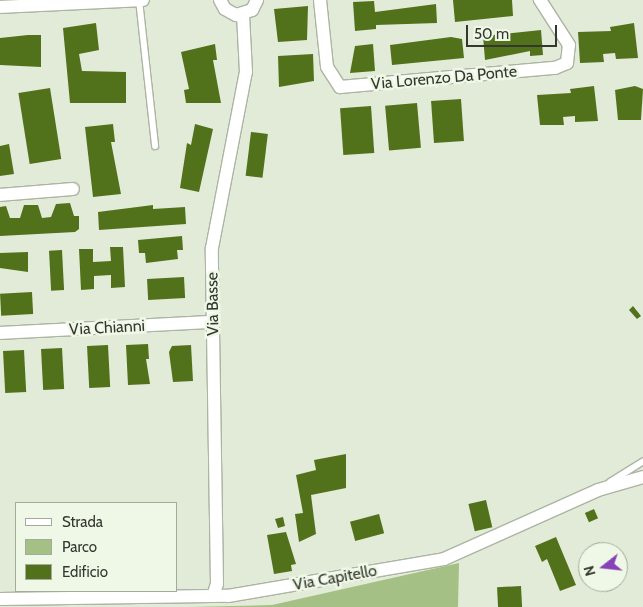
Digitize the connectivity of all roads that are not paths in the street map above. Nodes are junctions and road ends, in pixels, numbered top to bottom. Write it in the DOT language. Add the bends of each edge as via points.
graph roads {
  1 [pos="139,0"];
  2 [pos="144,0"];
  3 [pos="220,0"];
  4 [pos="257,0"];
  5 [pos="320,0"];
  6 [pos="540,0"];
  7 [pos="61,3"];
  8 [pos="0,7"];
  9 [pos="243,14"];
  10 [pos="155,146"];
  11 [pos="74,189"];
  12 [pos="0,195"];
  13 [pos="213,322"];
  14 [pos="0,333"];
  15 [pos="643,461"];
  16 [pos="643,477"];
  17 [pos="598,490"];
  18 [pos="3,596"];
  19 [pos="213,596"];
  1 -- 2 [label="street"];
  1 -- 7 [label="street"];
  1 -- 10 [label="lane"];
  3 -- 9 [label="street" via="230,13"];
  4 -- 9 [label="street"];
  5 -- 6 [label="street, Via Lorenzo Da Ponte" via="327,67 340,87 555,68 566,63 569,45"];
  7 -- 8 [label="street"];
  9 -- 13 [label="street, Via Basse" via="246,72 212,248"];
  11 -- 12 [label="street"];
  13 -- 14 [label="street, Via Chianni"];
  13 -- 19 [label="street, Via Basse" via="217,584"];
  15 -- 17 [label="lane"];
  16 -- 17 [label="street, Via Capitello"];
  17 -- 19 [label="street, Via Capitello" via="444,559"];
  18 -- 19 [label="street, Via Capitello"];
}
